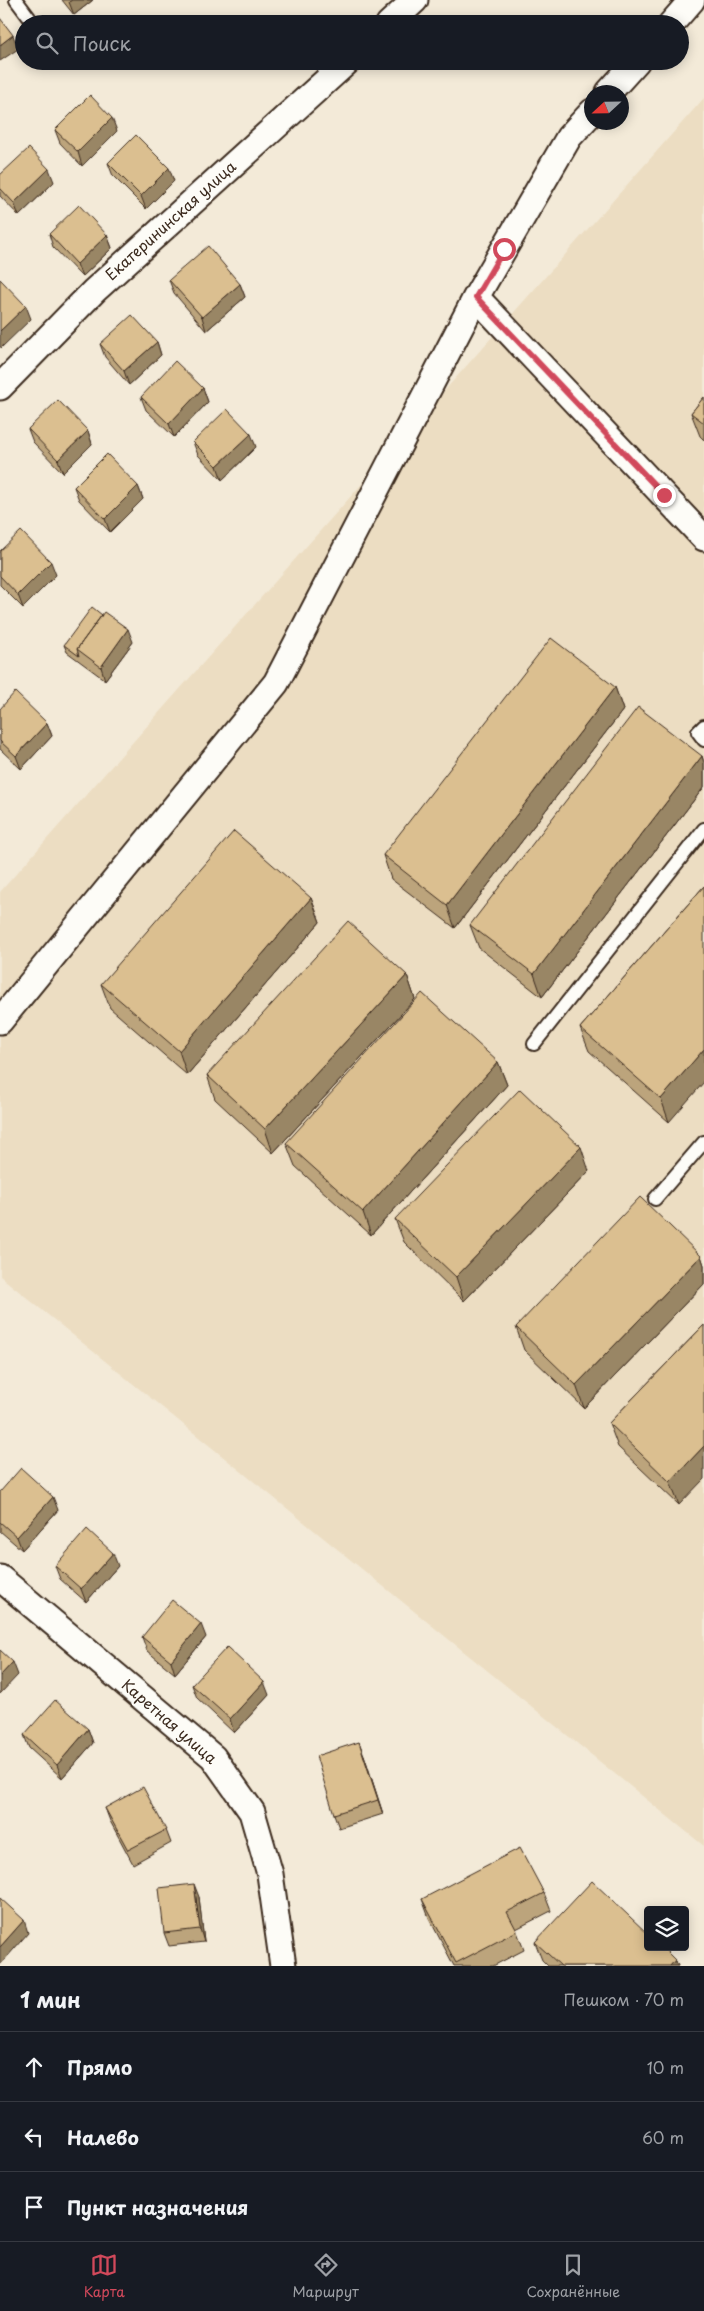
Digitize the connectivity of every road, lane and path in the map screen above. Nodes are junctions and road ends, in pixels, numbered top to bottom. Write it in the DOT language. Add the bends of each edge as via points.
graph roads {
  1 [pos="16,0"];
  2 [pos="415,0"];
  3 [pos="692,0"];
  4 [pos="27,15"];
  5 [pos="399,15"];
  6 [pos="679,15"];
  7 [pos="338,70"];
  8 [pos="629,70"];
  9 [pos="615,85"];
  10 [pos="584,120"];
  11 [pos="476,297"];
  12 [pos="0,386"];
  13 [pos="704,538"];
  14 [pos="704,726"];
  15 [pos="704,740"];
  16 [pos="704,829"];
  17 [pos="0,1021"];
  18 [pos="534,1044"];
  19 [pos="704,1142"];
  20 [pos="655,1199"];
  21 [pos="0,1578"];
  22 [pos="283,1966"];
  1 -- 4 [label="lane"];
  2 -- 5 [label="street"];
  3 -- 6 [label="street"];
  7 -- 12 [label="street, Екатерининская улица" via="94,291"];
  8 -- 9 [label="street"];
  10 -- 11 [label="street" via="568,136"];
  11 -- 13 [label="street"];
  11 -- 17 [label="street" via="276,683"];
  14 -- 15 [label="lane" via="698,732"];
  16 -- 18 [label="lane"];
  19 -- 20 [label="lane"];
  21 -- 22 [label="street, Каретная улица" via="213,1756 252,1812 270,1874"];
}
